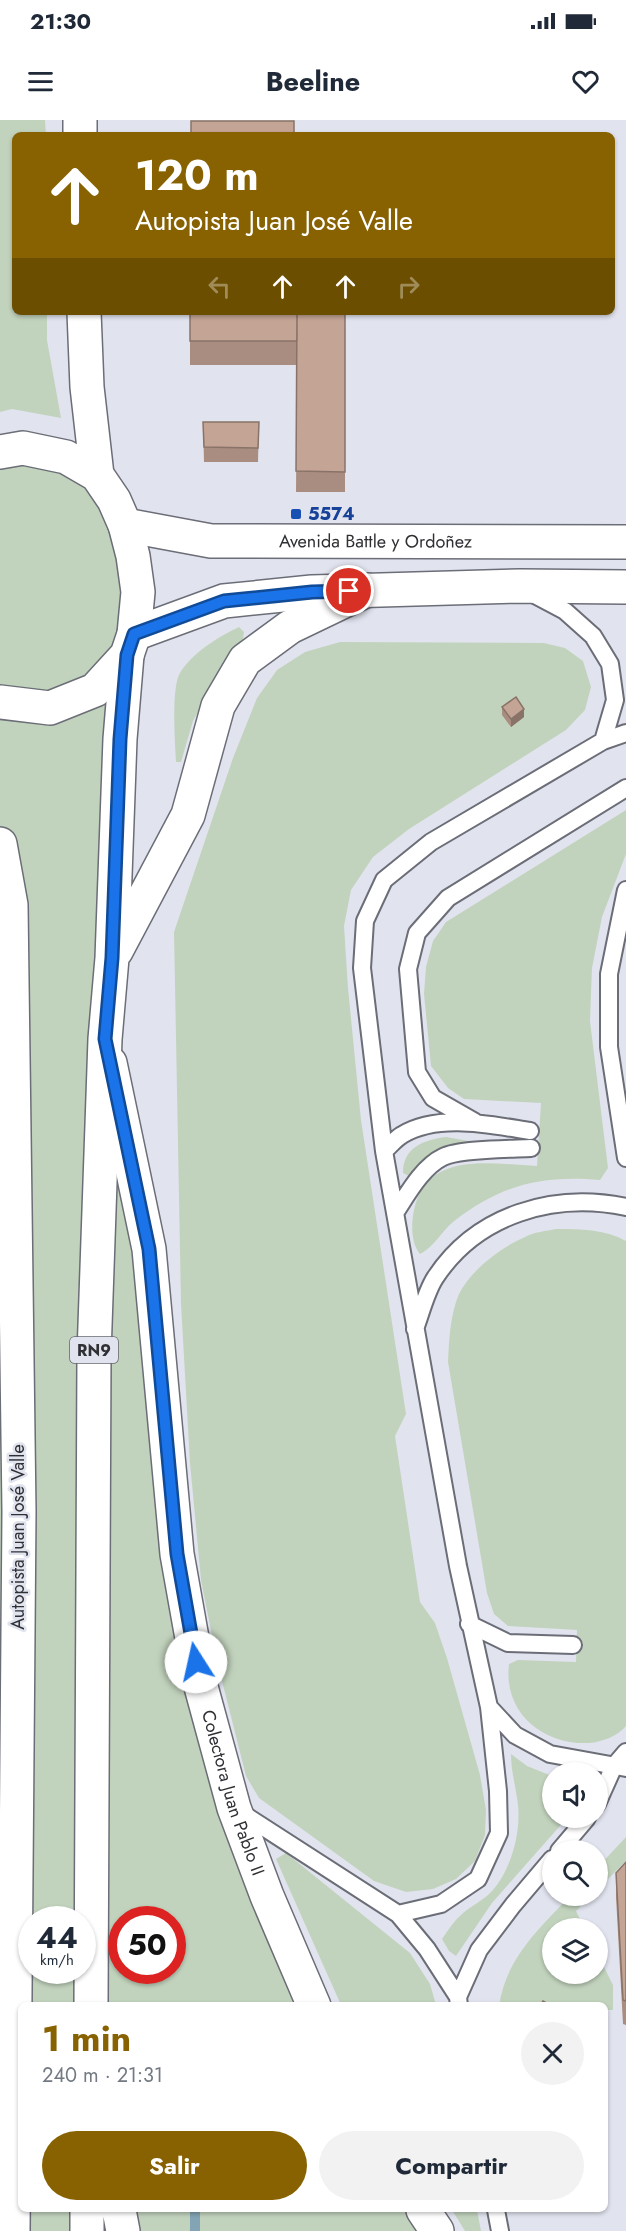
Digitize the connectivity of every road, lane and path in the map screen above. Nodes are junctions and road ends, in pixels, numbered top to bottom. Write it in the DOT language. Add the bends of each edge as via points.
graph roads {
  1 [pos="84,315"];
  2 [pos="0,452"];
  3 [pos="97,475"];
  4 [pos="125,525"];
  5 [pos="626,542"];
  6 [pos="520,586"];
  7 [pos="626,587"];
  8 [pos="367,590"];
  9 [pos="130,645"];
  10 [pos="0,702"];
  11 [pos="626,733"];
  12 [pos="603,741"];
  13 [pos="626,788"];
  14 [pos="0,844"];
  15 [pos="626,891"];
  16 [pos="112,958"];
  17 [pos="105,1039"];
  18 [pos="475,1122"];
  19 [pos="530,1131"];
  20 [pos="531,1148"];
  21 [pos="384,1151"];
  22 [pos="626,1158"];
  23 [pos="626,1207"];
  24 [pos="395,1213"];
  25 [pos="414,1329"];
  26 [pos="19,1512"];
  27 [pos="0,1617"];
  28 [pos="469,1624"];
  29 [pos="573,1645"];
  30 [pos="489,1707"];
  31 [pos="626,1752"];
  32 [pos="620,1767"];
  33 [pos="608,1786"];
  34 [pos="234,1808"];
  35 [pos="579,1828"];
  36 [pos="568,1840"];
  37 [pos="542,1871"];
  38 [pos="93,1906"];
  39 [pos="398,1914"];
  40 [pos="96,1959"];
  41 [pos="92,1984"];
  42 [pos="459,2001"];
  43 [pos="91,2002"];
  44 [pos="100,2002"];
  45 [pos="312,2002"];
  46 [pos="87,2212"];
  47 [pos="119,2212"];
  48 [pos="424,2212"];
  49 [pos="496,2212"];
  50 [pos="13,2231"];
  51 [pos="87,2231"];
  52 [pos="123,2231"];
  53 [pos="437,2231"];
  54 [pos="500,2231"];
  1 -- 3 [label="main road"];
  2 -- 3 [label="main road" via="23,448 66,457"];
  3 -- 4 [label="main road"];
  4 -- 5 [label="main road, Avenida Battle y Ordoñez" via="211,541"];
  4 -- 9 [label="main road" via="138,592"];
  6 -- 7 [label="main road"];
  6 -- 8 [label="main road"];
  6 -- 12 [label="lane" via="572,617 593,636 610,664 615,700"];
  8 -- 9 [label="main road" via="224,601"];
  8 -- 16 [label="main road" via="290,627 245,660 218,706 188,815"];
  9 -- 10 [label="main road" via="95,690 50,708"];
  9 -- 16 [label="main road, RN9" via="120,739"];
  11 -- 12 [label="lane"];
  12 -- 21 [label="lane" via="431,842 384,880 365,921 362,968"];
  13 -- 18 [label="lane" via="448,898 417,933 408,969 417,1072 433,1098"];
  14 -- 26 [label="main road, Autopista Juan José Valle" via="11,905"];
  15 -- 22 [label="lane" via="609,974 609,1047"];
  16 -- 17 [label="main road, RN9"];
  17 -- 34 [label="main road, Colectora Juan Pablo II" via="149,1249 177,1554 200,1683"];
  17 -- 38 [label="main road, RN9" via="94,1354"];
  18 -- 19 [label="lane"];
  18 -- 21 [label="lane" via="436,1123 402,1135"];
  20 -- 24 [label="lane" via="443,1156 417,1178"];
  21 -- 24 [label="lane"];
  23 -- 25 [label="lane" via="602,1202 549,1204 503,1218 464,1244 435,1278"];
  24 -- 25 [label="lane"];
  25 -- 28 [label="lane"];
  26 -- 27 [label="main road"];
  26 -- 50 [label="main road, Autopista Juan José Valle"];
  28 -- 29 [label="lane" via="508,1643"];
  28 -- 30 [label="lane"];
  30 -- 32 [label="lane" via="515,1735 550,1754"];
  30 -- 39 [label="lane" via="499,1833 487,1861 478,1879 441,1904"];
  31 -- 32 [label="lane"];
  32 -- 33 [label="lane"];
  34 -- 39 [label="lane"];
  34 -- 45 [label="main road, Colectora Juan Pablo II"];
  35 -- 36 [label="lane"];
  37 -- 42 [label="lane" via="479,1950"];
  39 -- 42 [label="lane" via="427,1949"];
  40 -- 44 [label="main road"];
  41 -- 43 [label="main road, RN9"];
  46 -- 51 [label="main road"];
  47 -- 52 [label="main road"];
  48 -- 53 [label="main road"];
  49 -- 54 [label="lane"];
}
